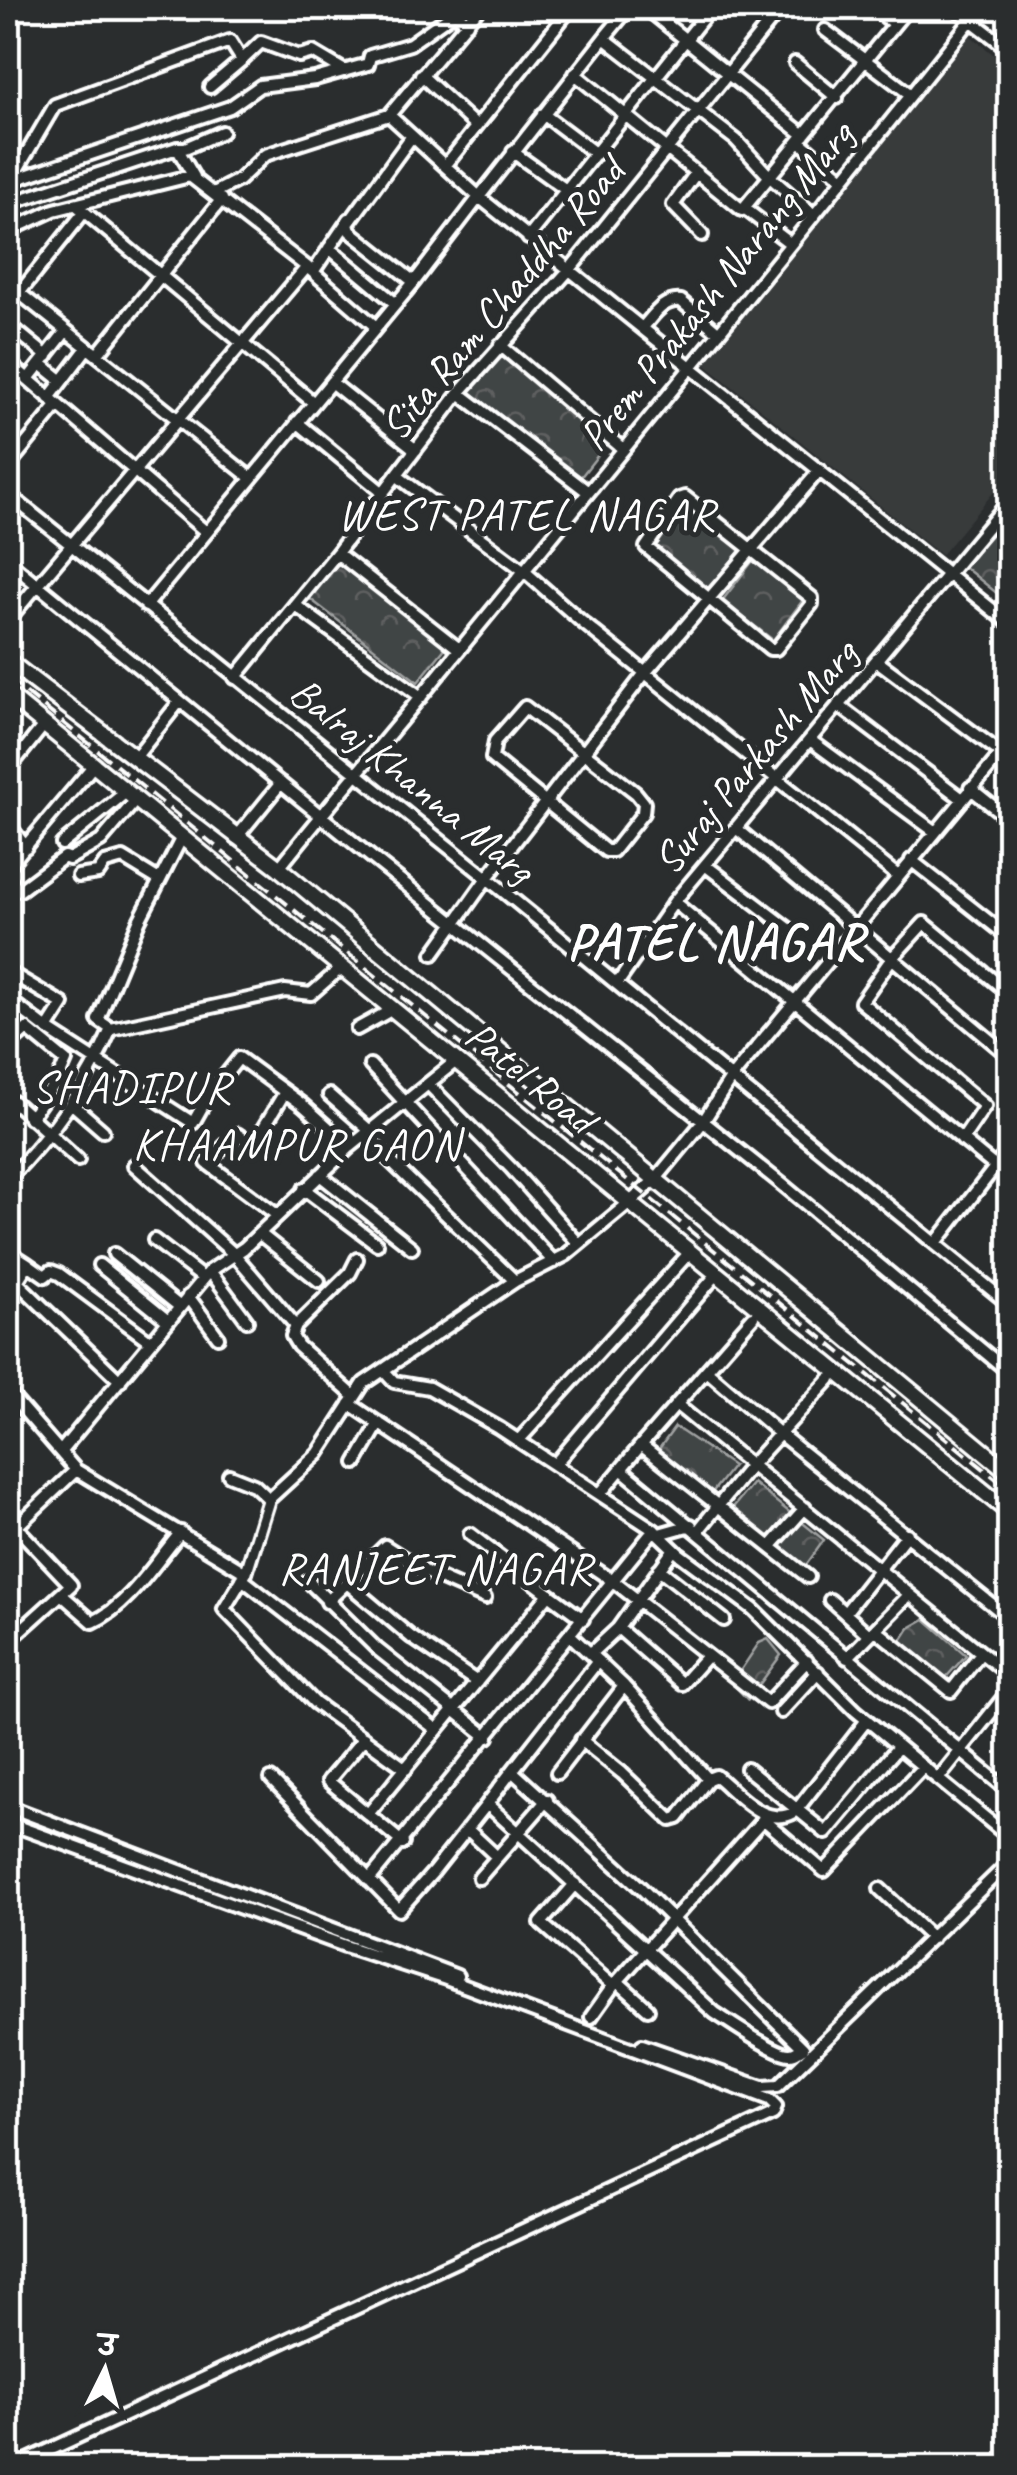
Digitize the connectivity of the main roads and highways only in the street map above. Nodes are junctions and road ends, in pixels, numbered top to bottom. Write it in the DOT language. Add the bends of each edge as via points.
graph roads {
  1 [pos="8,661"];
  2 [pos="8,695"];
  3 [pos="1010,1473"];
  4 [pos="1010,1512"];
  1 -- 3 [label="main road, Patel Road" via="279,868"];
  2 -- 4 [label="main road, Patel Road"];
}
